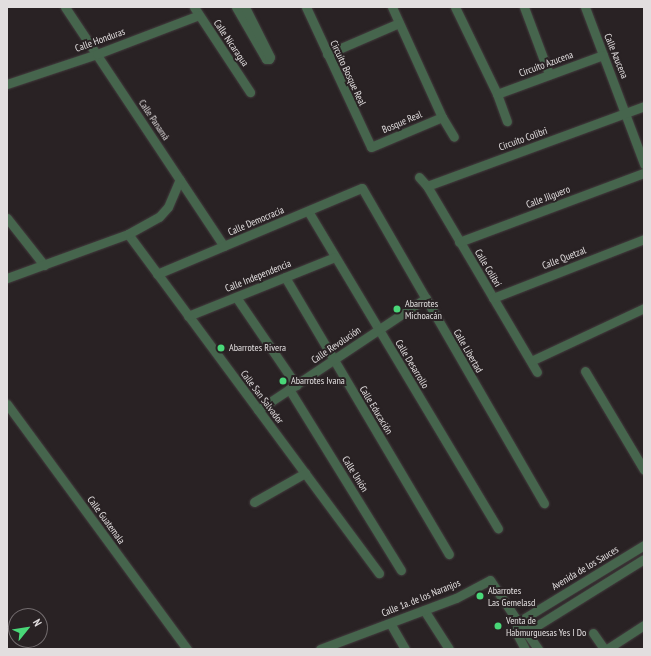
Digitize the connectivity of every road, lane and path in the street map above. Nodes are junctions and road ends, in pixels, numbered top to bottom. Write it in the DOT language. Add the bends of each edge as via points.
graph roads {
  1 [pos="65,7"];
  2 [pos="194,7"];
  3 [pos="236,7"];
  4 [pos="245,7"];
  5 [pos="306,7"];
  6 [pos="392,7"];
  7 [pos="455,7"];
  8 [pos="524,7"];
  9 [pos="585,7"];
  10 [pos="199,16"];
  11 [pos="399,23"];
  12 [pos="97,54"];
  13 [pos="327,54"];
  14 [pos="602,55"];
  15 [pos="549,74"];
  16 [pos="7,84"];
  17 [pos="250,92"];
  18 [pos="497,94"];
  19 [pos="644,106"];
  20 [pos="626,113"];
  21 [pos="442,116"];
  22 [pos="506,121"];
  23 [pos="454,137"];
  24 [pos="371,148"];
  25 [pos="644,164"];
  26 [pos="644,173"];
  27 [pos="419,177"];
  28 [pos="180,179"];
  29 [pos="427,186"];
  30 [pos="362,188"];
  31 [pos="308,211"];
  32 [pos="7,218"];
  33 [pos="128,234"];
  34 [pos="644,239"];
  35 [pos="459,242"];
  36 [pos="224,246"];
  37 [pos="335,257"];
  38 [pos="44,265"];
  39 [pos="157,274"];
  40 [pos="284,277"];
  41 [pos="7,278"];
  42 [pos="236,297"];
  43 [pos="426,298"];
  44 [pos="492,298"];
  45 [pos="644,308"];
  46 [pos="188,316"];
  47 [pos="379,330"];
  48 [pos="334,360"];
  49 [pos="531,361"];
  50 [pos="585,370"];
  51 [pos="537,372"];
  52 [pos="292,387"];
  53 [pos="7,404"];
  54 [pos="258,410"];
  55 [pos="644,470"];
  56 [pos="305,473"];
  57 [pos="254,502"];
  58 [pos="544,503"];
  59 [pos="498,529"];
  60 [pos="644,545"];
  61 [pos="449,554"];
  62 [pos="644,559"];
  63 [pos="401,570"];
  64 [pos="378,573"];
  65 [pos="424,610"];
  66 [pos="518,622"];
  67 [pos="390,623"];
  68 [pos="644,625"];
  69 [pos="530,630"];
  70 [pos="593,633"];
  71 [pos="335,646"];
  72 [pos="187,649"];
  73 [pos="320,649"];
  74 [pos="405,649"];
  75 [pos="449,649"];
  76 [pos="525,649"];
  77 [pos="538,649"];
  78 [pos="604,649"];
  79 [pos="607,649"];
  1 -- 12 [label="street, Calle Panamá"];
  2 -- 10 [label="street, Calle Nicaragua"];
  3 -- 4 [label="street" via="266,59 269,59"];
  5 -- 13 [label="street, Circuito Bosque Real"];
  6 -- 11 [label="street"];
  7 -- 18 [label="street"];
  8 -- 15 [label="street"];
  9 -- 14 [label="street, Calle Azucena"];
  10 -- 12 [label="street, Calle Honduras"];
  10 -- 17 [label="street, Calle Nicaragua"];
  11 -- 13 [label="street"];
  11 -- 21 [label="street"];
  12 -- 16 [label="street, Calle Honduras"];
  12 -- 28 [label="street, Calle Panamá"];
  13 -- 24 [label="street, Circuito Bosque Real"];
  14 -- 15 [label="street, Circuito Azucena"];
  14 -- 20 [label="street, Calle Azucena"];
  15 -- 18 [label="street, Circuito Azucena"];
  18 -- 22 [label="street"];
  19 -- 20 [label="street, Circuito Colibri"];
  20 -- 25 [label="street"];
  20 -- 29 [label="street, Circuito Colibri"];
  21 -- 23 [label="street"];
  21 -- 24 [label="street, Bosque Real"];
  26 -- 35 [label="street, Calle Jilguero"];
  27 -- 29 [label="street, Calle Colibrí"];
  28 -- 33 [label="street" via="164,213"];
  28 -- 36 [label="street, Calle Panamá"];
  29 -- 35 [label="street, Calle Colibrí"];
  30 -- 31 [label="street, Calle Democracia"];
  30 -- 43 [label="street, Calle Libertad"];
  31 -- 36 [label="street, Calle Democracia"];
  31 -- 37 [label="street, Calle Desarrollo"];
  32 -- 38 [label="street"];
  33 -- 38 [label="street"];
  33 -- 39 [label="street, Calle San Salvador"];
  34 -- 44 [label="street, Calle Quetzal"];
  35 -- 44 [label="street, Calle Colibrí"];
  36 -- 39 [label="street, Calle Democracia"];
  37 -- 40 [label="street, Calle Independencia"];
  37 -- 47 [label="street, Calle Desarrollo"];
  38 -- 41 [label="street"];
  39 -- 46 [label="street, Calle San Salvador"];
  40 -- 42 [label="street, Calle Independencia"];
  40 -- 48 [label="street, Calle Educación"];
  42 -- 46 [label="street, Calle Independencia"];
  42 -- 52 [label="street, Calle Unión"];
  43 -- 47 [label="street, Calle Revolución"];
  43 -- 58 [label="street, Calle Libertad"];
  44 -- 49 [label="street, Calle Colibrí"];
  45 -- 49 [label="street"];
  46 -- 54 [label="street, Calle San Salvador"];
  47 -- 48 [label="street, Calle Revolución"];
  47 -- 59 [label="street, Calle Desarrollo"];
  48 -- 52 [label="street, Calle Revolución"];
  48 -- 61 [label="street, Calle Educación"];
  49 -- 51 [label="street, Calle Colibrí"];
  50 -- 55 [label="street"];
  52 -- 54 [label="street, Calle Revolución"];
  52 -- 63 [label="street, Calle Unión"];
  53 -- 72 [label="street, Calle Guatemala"];
  54 -- 56 [label="street, Calle San Salvador"];
  56 -- 57 [label="street"];
  56 -- 64 [label="street, Calle San Salvador"];
  60 -- 66 [label="street, Avenida de los Sauces"];
  62 -- 69 [label="street"];
  65 -- 66 [label="street, Calle 1a. de los Naranjos" via="456,598 490,580"];
  65 -- 67 [label="street, Calle 1a. de los Naranjos"];
  65 -- 75 [label="street"];
  66 -- 69 [label="street, Calle 1a. de los Naranjos"];
  66 -- 76 [label="street" via="516,632"];
  67 -- 71 [label="street, Calle 1a. de los Naranjos"];
  67 -- 74 [label="street"];
  68 -- 79 [label="street"];
  69 -- 77 [label="street" via="530,636"];
  70 -- 78 [label="street"];
  71 -- 73 [label="street, Calle 1a. de los Naranjos"];
}
